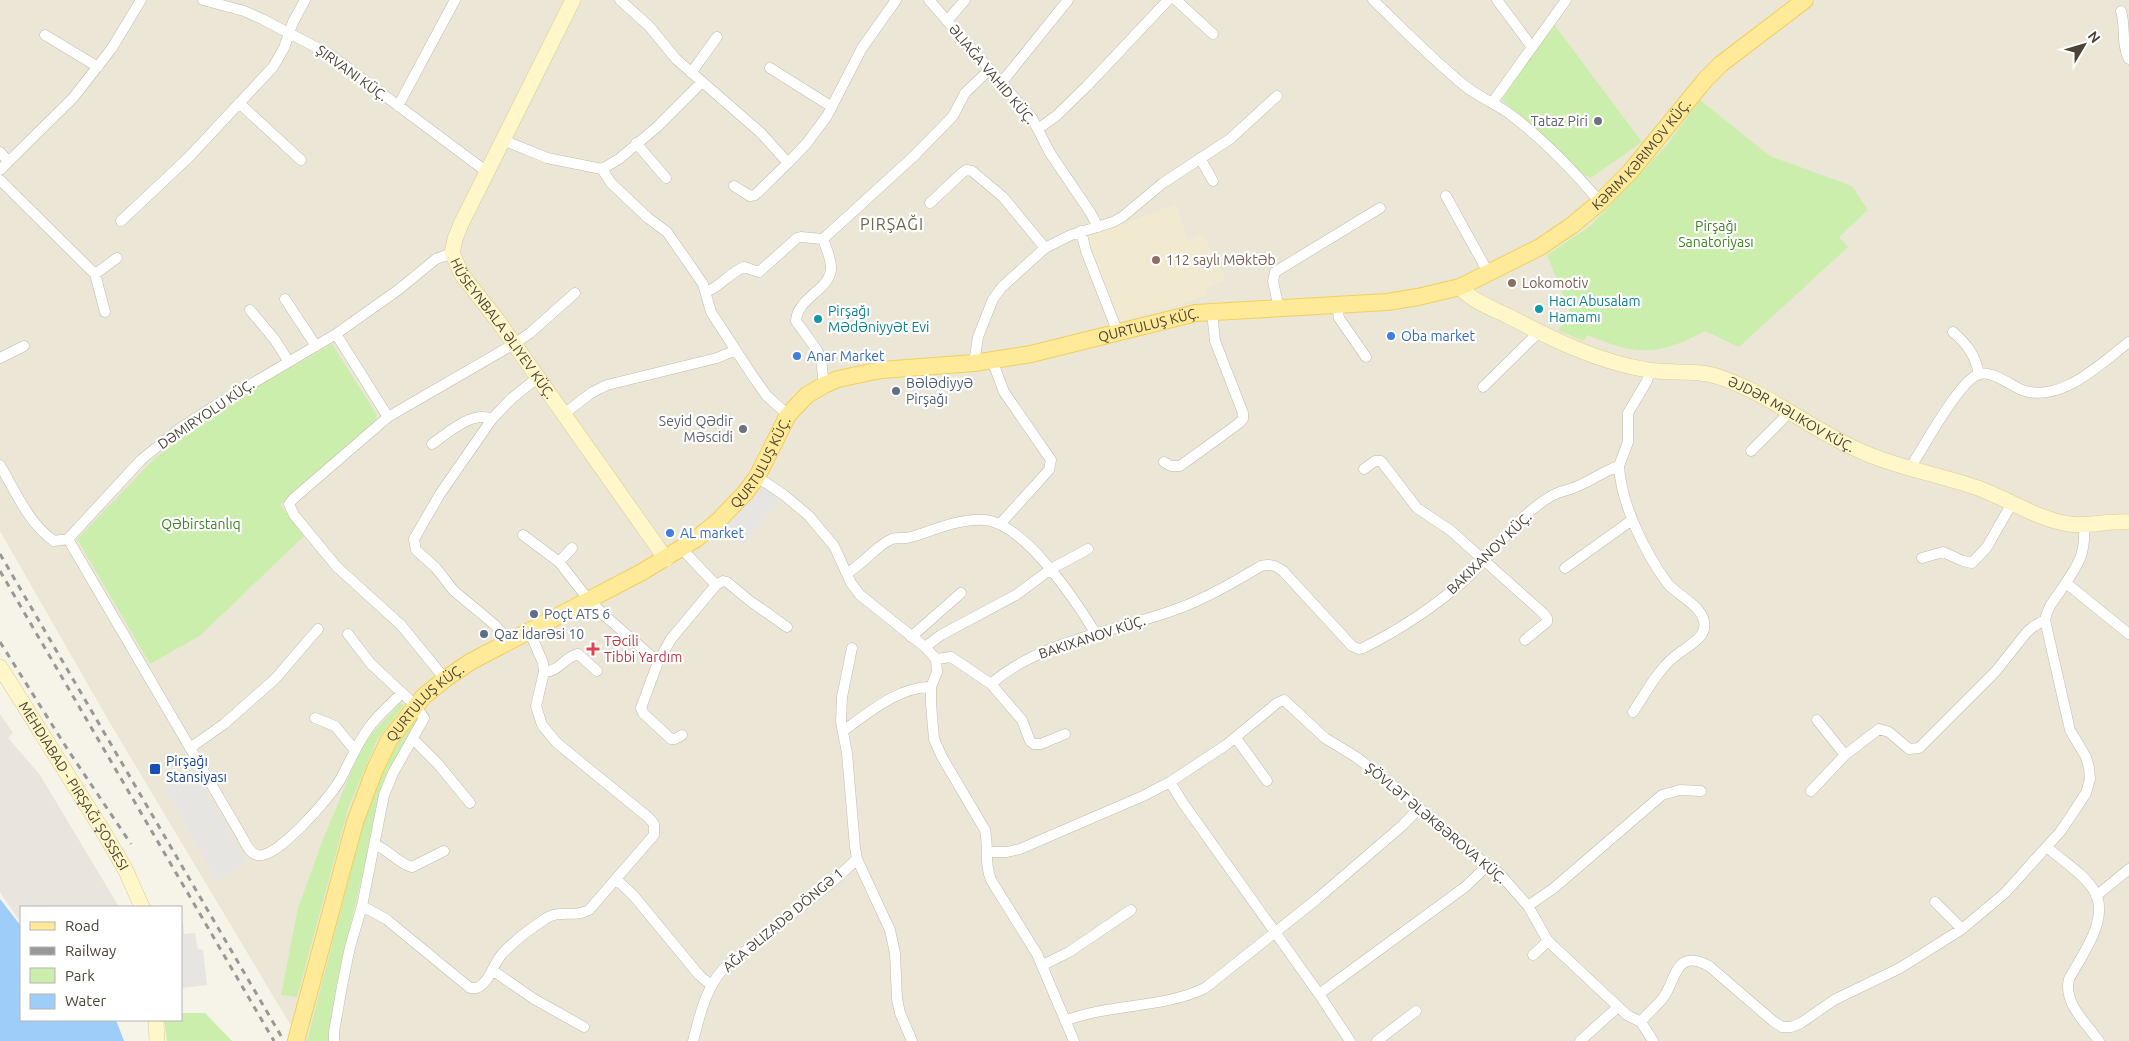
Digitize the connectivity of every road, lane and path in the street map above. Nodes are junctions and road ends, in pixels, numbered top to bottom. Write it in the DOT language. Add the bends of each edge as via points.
graph roads {
  1 [pos="141,0"];
  2 [pos="203,0"];
  3 [pos="305,0"];
  4 [pos="454,0"];
  5 [pos="573,0"];
  6 [pos="620,0"];
  7 [pos="929,0"];
  8 [pos="965,0"];
  9 [pos="1068,0"];
  10 [pos="1168,0"];
  11 [pos="1176,0"];
  12 [pos="1373,0"];
  13 [pos="1497,0"];
  14 [pos="1566,0"];
  15 [pos="1805,0"];
  16 [pos="894,1"];
  17 [pos="2121,11"];
  18 [pos="947,21"];
  19 [pos="290,33"];
  20 [pos="1213,34"];
  21 [pos="45,35"];
  22 [pos="717,37"];
  23 [pos="1532,47"];
  24 [pos="2129,59"];
  25 [pos="98,68"];
  26 [pos="770,68"];
  27 [pos="990,69"];
  28 [pos="691,74"];
  29 [pos="1002,82"];
  30 [pos="701,83"];
  31 [pos="1277,96"];
  32 [pos="239,103"];
  33 [pos="1492,103"];
  34 [pos="398,106"];
  35 [pos="832,107"];
  36 [pos="1038,129"];
  37 [pos="503,140"];
  38 [pos="636,143"];
  39 [pos="0,152"];
  40 [pos="1200,158"];
  41 [pos="301,160"];
  42 [pos="8,161"];
  43 [pos="788,163"];
  44 [pos="602,169"];
  45 [pos="0,170"];
  46 [pos="487,172"];
  47 [pos="666,178"];
  48 [pos="0,180"];
  49 [pos="1213,181"];
  50 [pos="734,186"];
  51 [pos="1446,196"];
  52 [pos="1600,202"];
  53 [pos="930,203"];
  54 [pos="1380,208"];
  55 [pos="121,221"];
  56 [pos="1098,227"];
  57 [pos="1081,231"];
  58 [pos="823,239"];
  59 [pos="1045,248"];
  60 [pos="452,253"];
  61 [pos="117,258"];
  62 [pos="94,274"];
  63 [pos="1489,274"];
  64 [pos="1460,287"];
  65 [pos="706,292"];
  66 [pos="575,293"];
  67 [pos="285,299"];
  68 [pos="1337,305"];
  69 [pos="1279,309"];
  70 [pos="250,310"];
  71 [pos="104,312"];
  72 [pos="1212,312"];
  73 [pos="1539,332"];
  74 [pos="1953,332"];
  75 [pos="1118,333"];
  76 [pos="336,334"];
  77 [pos="2129,342"];
  78 [pos="514,344"];
  79 [pos="24,346"];
  80 [pos="316,346"];
  81 [pos="736,350"];
  82 [pos="1366,357"];
  83 [pos="0,358"];
  84 [pos="992,360"];
  85 [pos="289,362"];
  86 [pos="974,363"];
  87 [pos="1650,371"];
  88 [pos="1979,374"];
  89 [pos="537,378"];
  90 [pos="824,385"];
  91 [pos="1483,387"];
  92 [pos="1788,411"];
  93 [pos="564,414"];
  94 [pos="788,415"];
  95 [pos="388,416"];
  96 [pos="492,419"];
  97 [pos="432,444"];
  98 [pos="1751,451"];
  99 [pos="1164,462"];
  100 [pos="0,465"];
  101 [pos="1619,466"];
  102 [pos="1910,468"];
  103 [pos="1364,469"];
  104 [pos="757,477"];
  105 [pos="2012,503"];
  106 [pos="1632,520"];
  107 [pos="2129,522"];
  108 [pos="1001,524"];
  109 [pos="2084,525"];
  110 [pos="523,535"];
  111 [pos="68,539"];
  112 [pos="572,548"];
  113 [pos="682,549"];
  114 [pos="1088,549"];
  115 [pos="1922,558"];
  116 [pos="666,559"];
  117 [pos="1484,559"];
  118 [pos="559,562"];
  119 [pos="1565,568"];
  120 [pos="1051,569"];
  121 [pos="847,573"];
  122 [pos="2066,583"];
  123 [pos="716,585"];
  124 [pos="961,593"];
  125 [pos="588,599"];
  126 [pos="2045,620"];
  127 [pos="786,627"];
  128 [pos="318,629"];
  129 [pos="528,630"];
  130 [pos="348,634"];
  131 [pos="1096,634"];
  132 [pos="2129,634"];
  133 [pos="911,637"];
  134 [pos="1525,640"];
  135 [pos="509,641"];
  136 [pos="925,647"];
  137 [pos="852,648"];
  138 [pos="936,659"];
  139 [pos="658,662"];
  140 [pos="0,667"];
  141 [pos="597,671"];
  142 [pos="544,672"];
  143 [pos="445,678"];
  144 [pos="991,684"];
  145 [pos="931,687"];
  146 [pos="402,693"];
  147 [pos="415,705"];
  148 [pos="1633,712"];
  149 [pos="315,718"];
  150 [pos="1816,720"];
  151 [pos="843,731"];
  152 [pos="1065,734"];
  153 [pos="682,735"];
  154 [pos="1236,738"];
  155 [pos="413,739"];
  156 [pos="190,748"];
  157 [pos="354,749"];
  158 [pos="1845,755"];
  159 [pos="1266,781"];
  160 [pos="1170,782"];
  161 [pos="1701,791"];
  162 [pos="1811,791"];
  163 [pos="470,803"];
  164 [pos="1419,808"];
  165 [pos="375,845"];
  166 [pos="2047,847"];
  167 [pos="444,851"];
  168 [pos="987,852"];
  169 [pos="857,859"];
  170 [pos="1488,866"];
  171 [pos="2128,871"];
  172 [pos="616,879"];
  173 [pos="2096,896"];
  174 [pos="1935,902"];
  175 [pos="142,906"];
  176 [pos="362,906"];
  177 [pos="1528,906"];
  178 [pos="1131,910"];
  179 [pos="1962,929"];
  180 [pos="1275,932"];
  181 [pos="1548,941"];
  182 [pos="1533,955"];
  183 [pos="1043,965"];
  184 [pos="492,970"];
  185 [pos="710,985"];
  186 [pos="1320,994"];
  187 [pos="1618,1007"];
  188 [pos="1416,1011"];
  189 [pos="156,1021"];
  190 [pos="1065,1021"];
  191 [pos="1642,1025"];
  192 [pos="584,1027"];
  193 [pos="158,1041"];
  194 [pos="296,1041"];
  195 [pos="334,1041"];
  196 [pos="693,1041"];
  197 [pos="912,1041"];
  198 [pos="1074,1041"];
  199 [pos="1350,1041"];
  200 [pos="1377,1041"];
  201 [pos="1580,1041"];
  202 [pos="1653,1041"];
  203 [pos="2099,1041"];
  1 -- 25 [label="street"];
  2 -- 19 [label="street, ŞIRVANI KÜÇ." via="244,11"];
  3 -- 19 [label="street"];
  4 -- 34 [label="street"];
  5 -- 37 [label="street, HÜSEYNBALA ƏLIYEV KÜÇ."];
  6 -- 28 [label="street" via="649,26"];
  7 -- 18 [label="street, ƏLIAĞA VAHID KÜÇ."];
  8 -- 18 [label="street"];
  9 -- 29 [label="street"];
  10 -- 36 [label="street" via="1087,86"];
  11 -- 20 [label="street"];
  12 -- 33 [label="street" via="1446,70"];
  13 -- 23 [label="street"];
  14 -- 23 [label="street"];
  15 -- 52 [label="main road, KƏRIM KƏRIMOV KÜÇ." via="1721,64 1691,96 1649,151"];
  16 -- 35 [label="street" via="862,48"];
  17 -- 24 [label="street" via="2125,52"];
  18 -- 27 [label="street, ƏLIAĞA VAHID KÜÇ."];
  19 -- 32 [label="street" via="272,67"];
  19 -- 34 [label="street, ŞIRVANI KÜÇ." via="345,65"];
  21 -- 25 [label="street"];
  22 -- 28 [label="street"];
  23 -- 33 [label="street"];
  25 -- 42 [label="street" via="73,98"];
  26 -- 35 [label="street"];
  27 -- 29 [label="street, ƏLIAĞA VAHID KÜÇ."];
  27 -- 58 [label="street" via="965,93 953,116 914,156"];
  28 -- 30 [label="street"];
  29 -- 36 [label="street, ƏLIAĞA VAHID KÜÇ."];
  30 -- 38 [label="street"];
  30 -- 43 [label="street" via="761,133"];
  31 -- 40 [label="street" via="1230,139"];
  32 -- 41 [label="street"];
  32 -- 55 [label="street" via="189,157"];
  33 -- 52 [label="street" via="1552,150"];
  34 -- 46 [label="street, ŞIRVANI KÜÇ."];
  35 -- 43 [label="street" via="807,143"];
  36 -- 56 [label="street, ƏLIAĞA VAHID KÜÇ."];
  37 -- 44 [label="street" via="547,158"];
  37 -- 46 [label="street, HÜSEYNBALA ƏLIYEV KÜÇ."];
  38 -- 44 [label="street"];
  38 -- 47 [label="street"];
  39 -- 42 [label="street"];
  40 -- 49 [label="street"];
  40 -- 56 [label="street" via="1128,213"];
  42 -- 45 [label="street"];
  43 -- 50 [label="street" via="755,195 750,196"];
  44 -- 65 [label="street" via="611,183 667,232 697,273"];
  46 -- 60 [label="street, HÜSEYNBALA ƏLIYEV KÜÇ." via="455,239"];
  48 -- 62 [label="street"];
  51 -- 63 [label="street"];
  52 -- 63 [label="main road, KƏRIM KƏRIMOV KÜÇ." via="1556,237"];
  53 -- 59 [label="street" via="962,172 972,171 1003,197"];
  54 -- 69 [label="street" via="1275,272 1273,281"];
  56 -- 57 [label="street"];
  57 -- 59 [label="street"];
  57 -- 75 [label="street"];
  58 -- 65 [label="street" via="797,238 759,272 744,266"];
  58 -- 90 [label="street" via="831,264 830,276 797,312 796,321 821,358"];
  59 -- 86 [label="street" via="993,299 978,338"];
  60 -- 76 [label="street, DƏMIRYOLU KÜÇ." via="429,264"];
  60 -- 78 [label="street, HÜSEYNBALA ƏLIYEV KÜÇ." via="462,275"];
  61 -- 62 [label="street"];
  62 -- 71 [label="street"];
  63 -- 64 [label="main road, KƏRIM KƏRIMOV KÜÇ."];
  64 -- 68 [label="main road, QURTULUŞ KÜÇ." via="1418,298"];
  64 -- 73 [label="street, ƏJDƏR MƏLIKOV KÜÇ." via="1472,298"];
  65 -- 81 [label="street" via="711,312"];
  66 -- 78 [label="street"];
  67 -- 80 [label="street"];
  68 -- 69 [label="main road, QURTULUŞ KÜÇ."];
  68 -- 82 [label="street" via="1339,318"];
  69 -- 72 [label="main road, QURTULUŞ KÜÇ."];
  70 -- 85 [label="street"];
  72 -- 75 [label="main road, QURTULUŞ KÜÇ."];
  72 -- 99 [label="street" via="1215,341 1243,419 1180,466"];
  73 -- 87 [label="street, ƏJDƏR MƏLIKOV KÜÇ." via="1605,360"];
  73 -- 91 [label="street"];
  74 -- 88 [label="street" via="1968,345"];
  75 -- 84 [label="main road, QURTULUŞ KÜÇ." via="1040,353"];
  76 -- 80 [label="street, DƏMIRYOLU KÜÇ."];
  76 -- 95 [label="street"];
  77 -- 88 [label="street" via="2083,377 2039,393"];
  78 -- 89 [label="street, HÜSEYNBALA ƏLIYEV KÜÇ."];
  78 -- 95 [label="street"];
  79 -- 83 [label="street"];
  80 -- 85 [label="street, DƏMIRYOLU KÜÇ."];
  81 -- 93 [label="street" via="717,358 606,385"];
  81 -- 94 [label="street" via="764,392"];
  84 -- 86 [label="main road, QURTULUŞ KÜÇ."];
  84 -- 108 [label="street" via="1004,392 1051,460 1049,470"];
  85 -- 111 [label="street, DƏMIRYOLU KÜÇ." via="221,402 157,446"];
  86 -- 90 [label="main road, QURTULUŞ KÜÇ." via="881,370"];
  87 -- 92 [label="street, ƏJDƏR MƏLIKOV KÜÇ." via="1712,375"];
  87 -- 101 [label="street" via="1628,413 1628,442"];
  88 -- 102 [label="street" via="1967,381 1955,396"];
  89 -- 93 [label="street, HÜSEYNBALA ƏLIYEV KÜÇ."];
  89 -- 96 [label="street"];
  90 -- 94 [label="main road, QURTULUŞ KÜÇ." via="807,395"];
  92 -- 98 [label="street"];
  92 -- 102 [label="street, ƏJDƏR MƏLIKOV KÜÇ." via="1856,450"];
  93 -- 116 [label="street, HÜSEYNBALA ƏLIYEV KÜÇ."];
  94 -- 104 [label="main road, QURTULUŞ KÜÇ."];
  95 -- 143 [label="street" via="289,504 294,515 338,567 401,625"];
  96 -- 97 [label="street" via="476,417"];
  96 -- 135 [label="street" via="440,494 414,539 414,546 454,591"];
  100 -- 111 [label="street" via="46,536 54,541"];
  101 -- 106 [label="street"];
  101 -- 117 [label="street" via="1554,495 1538,506"];
  102 -- 105 [label="street, ƏJDƏR MƏLIKOV KÜÇ." via="1977,488"];
  103 -- 117 [label="street" via="1375,461 1381,461 1417,508"];
  104 -- 113 [label="main road, QURTULUŞ KÜÇ." via="732,508"];
  104 -- 121 [label="street" via="809,516 834,546"];
  105 -- 109 [label="street, ƏJDƏR MƏLIKOV KÜÇ." via="2053,520"];
  105 -- 115 [label="street" via="1987,547 1972,563 1943,552"];
  106 -- 119 [label="street"];
  106 -- 148 [label="street" via="1669,584 1696,607 1704,622 1701,636 1662,670"];
  107 -- 109 [label="street, ƏJDƏR MƏLIKOV KÜÇ."];
  108 -- 120 [label="street"];
  108 -- 121 [label="street" via="973,520 912,537 892,539"];
  109 -- 122 [label="street" via="2084,550"];
  110 -- 118 [label="street"];
  111 -- 156 [label="street"];
  112 -- 118 [label="street"];
  113 -- 116 [label="main road, QURTULUŞ KÜÇ."];
  113 -- 123 [label="street"];
  114 -- 120 [label="street"];
  116 -- 125 [label="main road, QURTULUŞ KÜÇ."];
  117 -- 131 [label="street" via="1439,601 1363,648 1352,646 1283,571 1269,564 1214,594 1177,609"];
  117 -- 134 [label="street" via="1547,618 1545,626"];
  118 -- 125 [label="street"];
  120 -- 131 [label="street"];
  120 -- 136 [label="street" via="1016,595"];
  121 -- 133 [label="street" via="860,595"];
  122 -- 126 [label="street" via="2048,609"];
  122 -- 132 [label="street"];
  123 -- 127 [label="street" via="727,582"];
  123 -- 139 [label="street" via="671,640"];
  124 -- 133 [label="street"];
  125 -- 129 [label="main road, QURTULUŞ KÜÇ."];
  125 -- 139 [label="street"];
  126 -- 158 [label="street" via="2027,632 1996,671 1919,748 1909,749 1890,732 1879,729"];
  126 -- 166 [label="street" via="2070,730 2086,757 2090,779 2086,793"];
  128 -- 156 [label="street" via="275,679 224,724"];
  129 -- 135 [label="main road, QURTULUŞ KÜÇ."];
  129 -- 142 [label="street" via="544,663"];
  130 -- 146 [label="street" via="371,664"];
  131 -- 144 [label="street" via="1021,662"];
  133 -- 136 [label="street"];
  135 -- 143 [label="main road, QURTULUŞ KÜÇ."];
  136 -- 138 [label="street"];
  137 -- 151 [label="street" via="842,697"];
  138 -- 144 [label="street" via="951,657"];
  138 -- 145 [label="street" via="937,672"];
  139 -- 153 [label="street" via="641,708 670,739 675,740"];
  140 -- 175 [label="street" via="106,836"];
  141 -- 142 [label="street" via="578,654 557,669"];
  142 -- 172 [label="street" via="536,706 548,734 654,824 654,835 650,841"];
  143 -- 147 [label="main road, QURTULUŞ KÜÇ."];
  144 -- 152 [label="street" via="1022,720 1034,744"];
  145 -- 151 [label="street" via="920,687 900,695"];
  145 -- 168 [label="street" via="934,739 980,820 988,840"];
  146 -- 147 [label="street"];
  146 -- 157 [label="street" via="370,726"];
  147 -- 155 [label="street" via="424,718"];
  147 -- 194 [label="main road, QURTULUŞ KÜÇ." via="389,740 364,796 343,861"];
  149 -- 157 [label="street" via="335,726"];
  150 -- 158 [label="street"];
  151 -- 169 [label="street"];
  154 -- 159 [label="street"];
  154 -- 160 [label="street, ŞÖVLƏT ƏLƏKBƏROVA KÜÇ."];
  154 -- 164 [label="street, ŞÖVLƏT ƏLƏKBƏROVA KÜÇ." via="1284,700 1325,738 1356,757"];
  155 -- 163 [label="street"];
  155 -- 165 [label="street" via="384,796"];
  156 -- 157 [label="street" via="251,852 263,856 284,844 333,789"];
  158 -- 162 [label="street"];
  160 -- 168 [label="street, ŞÖVLƏT ƏLƏKBƏROVA KÜÇ." via="1020,849"];
  160 -- 180 [label="street"];
  161 -- 177 [label="street" via="1680,790 1662,795 1554,888"];
  164 -- 170 [label="street, ŞÖVLƏT ƏLƏKBƏROVA KÜÇ."];
  164 -- 180 [label="street" via="1364,859"];
  165 -- 167 [label="street" via="385,848 406,866 412,867"];
  165 -- 176 [label="street"];
  166 -- 173 [label="street" via="2087,881"];
  166 -- 179 [label="street" via="1993,905"];
  168 -- 183 [label="street" via="991,880"];
  169 -- 185 [label="street, AĞA ƏLIZADƏ DÖNGƏ 1" via="730,961"];
  169 -- 197 [label="street" via="890,930 895,953 897,999"];
  170 -- 177 [label="street, ŞÖVLƏT ƏLƏKBƏROVA KÜÇ." via="1511,885"];
  170 -- 186 [label="street" via="1465,887"];
  171 -- 173 [label="street"];
  172 -- 184 [label="street" via="583,914 558,914 546,918 507,949"];
  172 -- 185 [label="street"];
  173 -- 203 [label="street" via="2097,924 2067,987 2073,1005"];
  174 -- 179 [label="street"];
  176 -- 184 [label="street" via="386,919 470,988 482,986"];
  176 -- 195 [label="street" via="345,970"];
  177 -- 181 [label="street, ŞÖVLƏT ƏLƏKBƏROVA KÜÇ."];
  178 -- 183 [label="street" via="1069,952"];
  179 -- 191 [label="street" via="1908,964 1834,1000 1791,1027 1782,1027 1773,1021 1709,966 1691,961 1675,971 1666,994"];
  180 -- 186 [label="street"];
  180 -- 190 [label="street" via="1210,984 1189,996 1092,1012"];
  181 -- 182 [label="street"];
  181 -- 187 [label="street, ŞÖVLƏT ƏLƏKBƏROVA KÜÇ."];
  183 -- 190 [label="street"];
  184 -- 192 [label="street" via="534,999"];
  185 -- 196 [label="street, AĞA ƏLIZADƏ DÖNGƏ 1"];
  186 -- 199 [label="street"];
  187 -- 191 [label="street, ŞÖVLƏT ƏLƏKBƏROVA KÜÇ."];
  187 -- 201 [label="street"];
  188 -- 200 [label="street"];
  189 -- 193 [label="street"];
  190 -- 198 [label="street"];
  191 -- 202 [label="street"];
}
